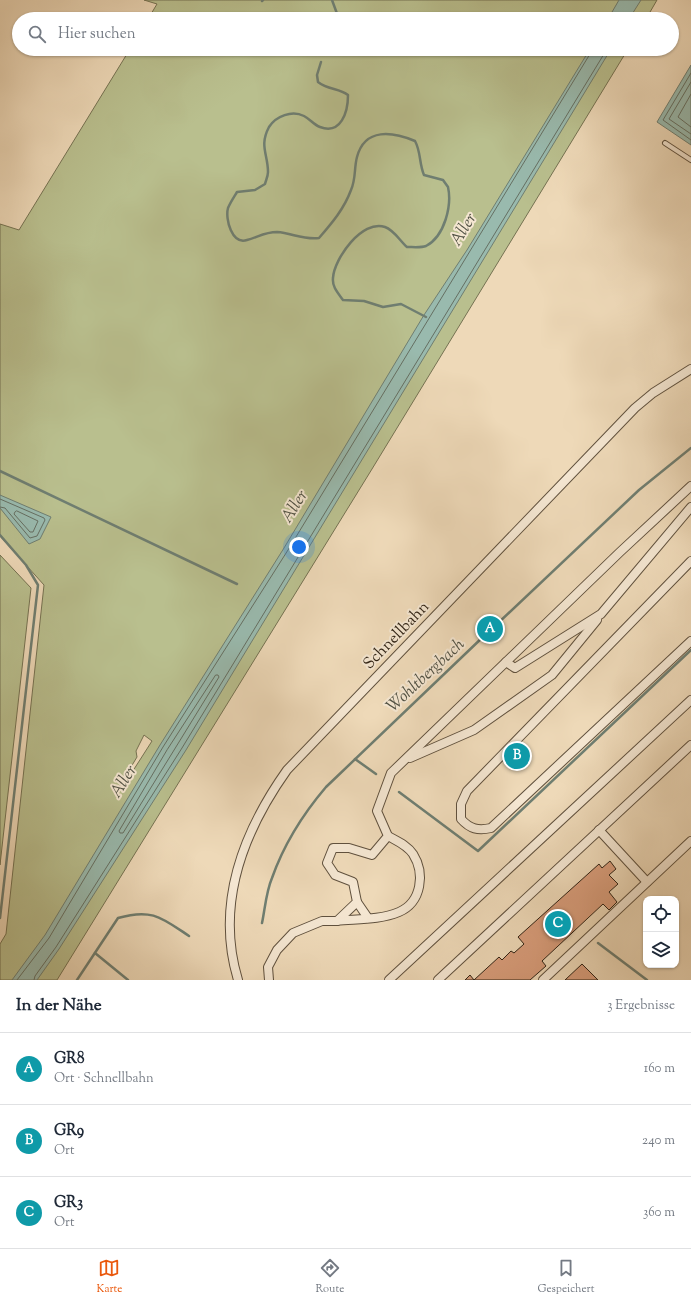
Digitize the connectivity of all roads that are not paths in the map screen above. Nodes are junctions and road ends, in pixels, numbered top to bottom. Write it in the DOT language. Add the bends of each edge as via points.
graph roads {
  1 [pos="665,143"];
  2 [pos="691,160"];
  3 [pos="691,369"];
  4 [pos="691,486"];
  5 [pos="687,495"];
  6 [pos="691,507"];
  7 [pos="691,561"];
  8 [pos="601,614"];
  9 [pos="691,641"];
  10 [pos="506,662"];
  11 [pos="691,700"];
  12 [pos="691,745"];
  13 [pos="405,760"];
  14 [pos="599,830"];
  15 [pos="388,836"];
  16 [pos="691,841"];
  17 [pos="647,882"];
  18 [pos="357,902"];
  19 [pos="368,918"];
  20 [pos="337,921"];
  21 [pos="238,980"];
  22 [pos="269,980"];
  23 [pos="389,980"];
  24 [pos="438,980"];
  25 [pos="543,980"];
  1 -- 2 [label="lane"];
  3 -- 21 [label="street, Schnellbahn" via="634,408 287,770 269,795 254,823 241,854 233,887 230,933"];
  4 -- 5 [label="street"];
  5 -- 10 [label="street"];
  6 -- 8 [label="street"];
  7 -- 9 [label="street" via="467,791 461,804 461,819 469,828 491,828"];
  8 -- 10 [label="street" via="515,668"];
  8 -- 13 [label="street" via="552,675 474,730"];
  10 -- 13 [label="street"];
  11 -- 23 [label="street"];
  12 -- 14 [label="street"];
  13 -- 15 [label="street" via="391,773 377,811"];
  14 -- 17 [label="street"];
  14 -- 24 [label="street"];
  15 -- 18 [label="street" via="372,855 350,848 333,848 326,863 335,875 353,882"];
  15 -- 19 [label="street" via="403,843 412,853 420,868 421,880 417,895 400,912"];
  16 -- 17 [label="street"];
  17 -- 25 [label="street"];
  18 -- 19 [label="street"];
  18 -- 20 [label="street"];
  19 -- 20 [label="street"];
  20 -- 22 [label="street" via="322,921 293,933 277,950 268,967"];
}
